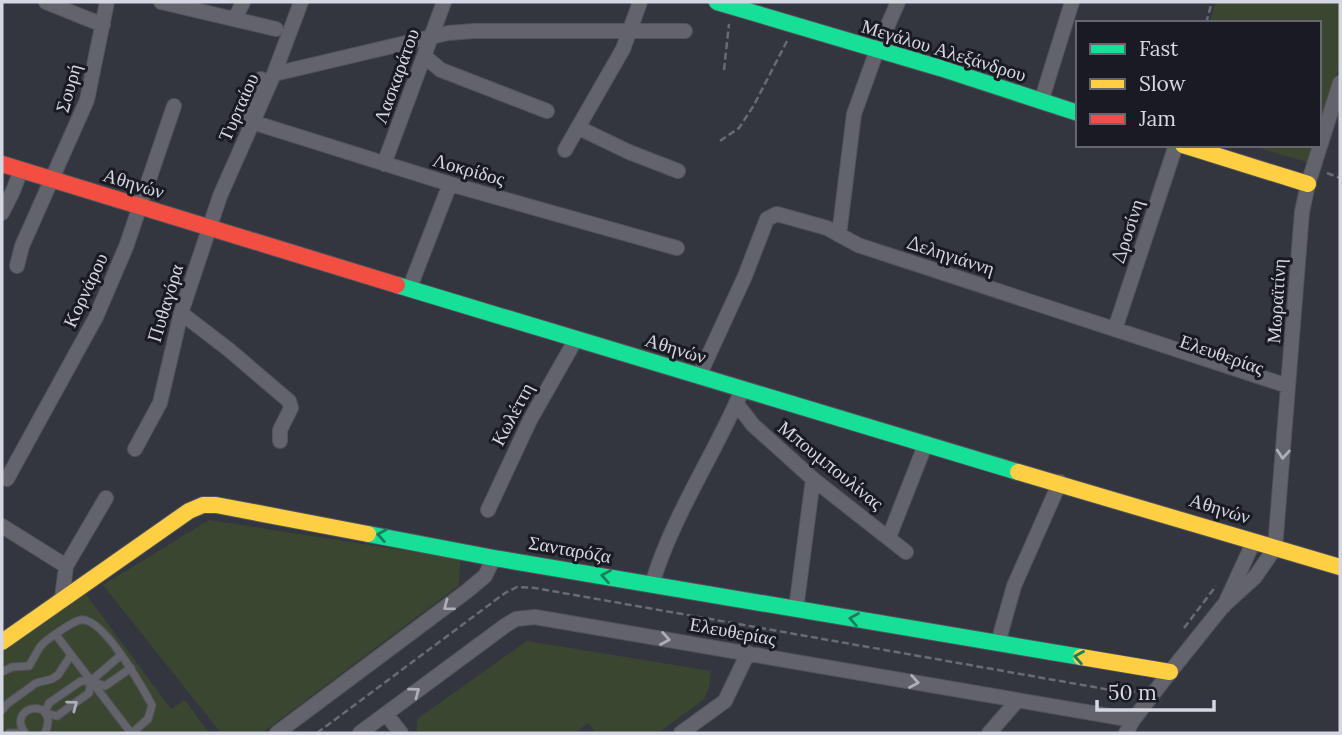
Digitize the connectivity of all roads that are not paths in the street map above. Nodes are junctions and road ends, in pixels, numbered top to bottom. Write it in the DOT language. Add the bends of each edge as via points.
graph roads {
  1 [pos="46,2"];
  2 [pos="107,2"];
  3 [pos="161,2"];
  4 [pos="243,2"];
  5 [pos="301,2"];
  6 [pos="444,2"];
  7 [pos="640,2"];
  8 [pos="717,2"];
  9 [pos="898,2"];
  10 [pos="1072,2"];
  11 [pos="736,5"];
  12 [pos="235,19"];
  13 [pos="103,25"];
  14 [pos="276,29"];
  15 [pos="631,30"];
  16 [pos="685,31"];
  17 [pos="431,37"];
  18 [pos="877,50"];
  19 [pos="281,53"];
  20 [pos="424,56"];
  21 [pos="274,74"];
  22 [pos="1340,83"];
  23 [pos="1041,102"];
  24 [pos="174,106"];
  25 [pos="547,111"];
  26 [pos="1076,112"];
  27 [pos="248,119"];
  28 [pos="579,128"];
  29 [pos="1321,143"];
  30 [pos="1175,147"];
  31 [pos="1189,147"];
  32 [pos="1320,147"];
  33 [pos="565,150"];
  34 [pos="2,164"];
  35 [pos="384,164"];
  36 [pos="21,170"];
  37 [pos="678,171"];
  38 [pos="51,179"];
  39 [pos="450,184"];
  40 [pos="1308,184"];
  41 [pos="139,206"];
  42 [pos="2,213"];
  43 [pos="209,228"];
  44 [pos="839,235"];
  45 [pos="677,248"];
  46 [pos="17,266"];
  47 [pos="410,287"];
  48 [pos="181,313"];
  49 [pos="1115,329"];
  50 [pos="576,339"];
  51 [pos="699,376"];
  52 [pos="1288,386"];
  53 [pos="739,396"];
  54 [pos="280,441"];
  55 [pos="926,443"];
  56 [pos="135,449"];
  57 [pos="7,479"];
  58 [pos="813,479"];
  59 [pos="1060,482"];
  60 [pos="106,498"];
  61 [pos="488,510"];
  62 [pos="2,526"];
  63 [pos="889,537"];
  64 [pos="1254,541"];
  65 [pos="1275,548"];
  66 [pos="906,552"];
  67 [pos="494,558"];
  68 [pos="66,566"];
  69 [pos="1340,567"];
  70 [pos="652,584"];
  71 [pos="62,599"];
  72 [pos="1223,606"];
  73 [pos="796,609"];
  74 [pos="55,635"];
  75 [pos="2,642"];
  76 [pos="998,643"];
  77 [pos="748,653"];
  78 [pos="71,655"];
  79 [pos="121,655"];
  80 [pos="131,668"];
  81 [pos="1162,671"];
  82 [pos="2,672"];
  83 [pos="91,681"];
  84 [pos="19,697"];
  85 [pos="1017,701"];
  86 [pos="29,709"];
  87 [pos="2,710"];
  88 [pos="45,713"];
  89 [pos="386,714"];
  90 [pos="1130,727"];
  91 [pos="9,733"];
  92 [pos="23,733"];
  93 [pos="45,733"];
  94 [pos="131,733"];
  95 [pos="276,733"];
  96 [pos="360,733"];
  97 [pos="401,733"];
  98 [pos="681,733"];
  99 [pos="989,733"];
  1 -- 13 [label="street"];
  2 -- 13 [label="street, Σουρή"];
  3 -- 12 [label="street"];
  4 -- 12 [label="street"];
  5 -- 19 [label="street, Τυρταίου"];
  6 -- 17 [label="street, Λασκαράτου"];
  7 -- 15 [label="street"];
  8 -- 11 [label="street, Μεγάλου Αλεξάνδρου"];
  9 -- 18 [label="street"];
  10 -- 23 [label="street"];
  11 -- 18 [label="street, Μεγάλου Αλεξάνδρου"];
  12 -- 14 [label="street"];
  13 -- 38 [label="street, Σουρή" via="87,100"];
  15 -- 16 [label="street"];
  15 -- 17 [label="street" via="474,31"];
  15 -- 28 [label="street"];
  17 -- 20 [label="street, Λασκαράτου"];
  17 -- 21 [label="street"];
  18 -- 23 [label="street, Μεγάλου Αλεξάνδρου"];
  18 -- 44 [label="street" via="854,114"];
  19 -- 21 [label="street, Τυρταίου"];
  19 -- 27 [label="street" via="265,71"];
  20 -- 25 [label="street" via="441,70"];
  20 -- 35 [label="street, Λασκαράτου"];
  21 -- 27 [label="street, Τυρταίου"];
  22 -- 29 [label="street, Μωραϊτίνη"];
  23 -- 26 [label="street, Μεγάλου Αλεξάνδρου"];
  24 -- 41 [label="street, Κορνάρου"];
  27 -- 35 [label="street, Λοκρίδος"];
  27 -- 43 [label="street, Τυρταίου"];
  28 -- 33 [label="street"];
  28 -- 37 [label="street"];
  30 -- 49 [label="street, Δροσίνη"];
  31 -- 40 [label="street"];
  32 -- 40 [label="street, Μωραϊτίνη"];
  34 -- 36 [label="street, Αθηνών"];
  35 -- 39 [label="street, Λοκρίδος"];
  36 -- 38 [label="street, Αθηνών"];
  36 -- 42 [label="street"];
  38 -- 41 [label="street, Αθηνών"];
  38 -- 46 [label="street, Σουρή"];
  39 -- 45 [label="street, Λοκρίδος"];
  39 -- 47 [label="street"];
  40 -- 52 [label="street, Μωραϊτίνη"];
  41 -- 43 [label="street, Αθηνών"];
  41 -- 57 [label="street, Κορνάρου" via="96,317"];
  43 -- 47 [label="street, Αθηνών"];
  43 -- 48 [label="street, Πυθαγόρα"];
  44 -- 49 [label="street, Δεληγιάννη"];
  44 -- 51 [label="street, Δεληγιάννη" via="821,225 777,214 767,219"];
  47 -- 50 [label="street, Αθηνών"];
  48 -- 54 [label="street" via="289,401"];
  48 -- 56 [label="street, Πυθαγόρα" via="160,403"];
  49 -- 52 [label="street, Δεληγιάννη"];
  50 -- 51 [label="street, Αθηνών"];
  50 -- 61 [label="street, Κωλέττη" via="530,420"];
  51 -- 53 [label="street, Αθηνών"];
  52 -- 65 [label="street, Μωραϊτίνη, one-way"];
  53 -- 55 [label="street, Αθηνών"];
  53 -- 58 [label="street, Μπουμπουλίνας" via="753,425"];
  53 -- 70 [label="street" via="698,476"];
  55 -- 59 [label="street, Αθηνών"];
  55 -- 63 [label="street"];
  58 -- 63 [label="street, Μπουμπουλίνας"];
  58 -- 73 [label="street"];
  59 -- 64 [label="street, Αθηνών"];
  59 -- 76 [label="street" via="1014,586"];
  60 -- 68 [label="street"];
  62 -- 68 [label="street"];
  63 -- 66 [label="street, Μπουμπουλίνας"];
  64 -- 65 [label="street, Αθηνών"];
  64 -- 72 [label="street"];
  65 -- 69 [label="street, Αθηνών"];
  65 -- 72 [label="street" via="1255,577"];
  70 -- 67 [label="street, Σανταρόζα, one-way"];
  67 -- 71 [label="street, Σανταρόζα, one-way" via="203,505"];
  67 -- 95 [label="street, one-way" via="485,576 467,591"];
  68 -- 71 [label="street"];
  70 -- 73 [label="street, Σανταρόζα"];
  71 -- 75 [label="street, Σανταρόζα"];
  72 -- 81 [label="street"];
  76 -- 73 [label="street, Σανταρόζα, one-way"];
  74 -- 78 [label="lane"];
  74 -- 79 [label="lane" via="81,620 88,621 98,626"];
  74 -- 82 [label="lane" via="40,647 29,666"];
  81 -- 76 [label="street, Σανταρόζα, one-way"];
  77 -- 85 [label="street, Ελευθερίας, one-way"];
  89 -- 77 [label="street, Ελευθερίας, one-way" via="506,625 524,617"];
  77 -- 98 [label="street" via="725,701"];
  78 -- 83 [label="lane"];
  78 -- 84 [label="lane" via="58,675 36,683"];
  79 -- 80 [label="lane"];
  79 -- 83 [label="lane"];
  80 -- 83 [label="lane" via="105,686"];
  80 -- 94 [label="lane" via="152,705 148,719"];
  81 -- 90 [label="street"];
  83 -- 88 [label="lane" via="70,688 50,703"];
  88 -- 83 [label="lane, one-way" via="57,716 89,693"];
  83 -- 94 [label="lane"];
  84 -- 86 [label="lane"];
  84 -- 87 [label="lane"];
  85 -- 90 [label="street, Ελευθερίας"];
  85 -- 99 [label="street"];
  86 -- 88 [label="lane"];
  86 -- 92 [label="lane" via="20,720"];
  88 -- 93 [label="lane"];
  89 -- 96 [label="street, Ελευθερίας"];
  89 -- 97 [label="street"];
  91 -- 92 [label="lane"];
}
